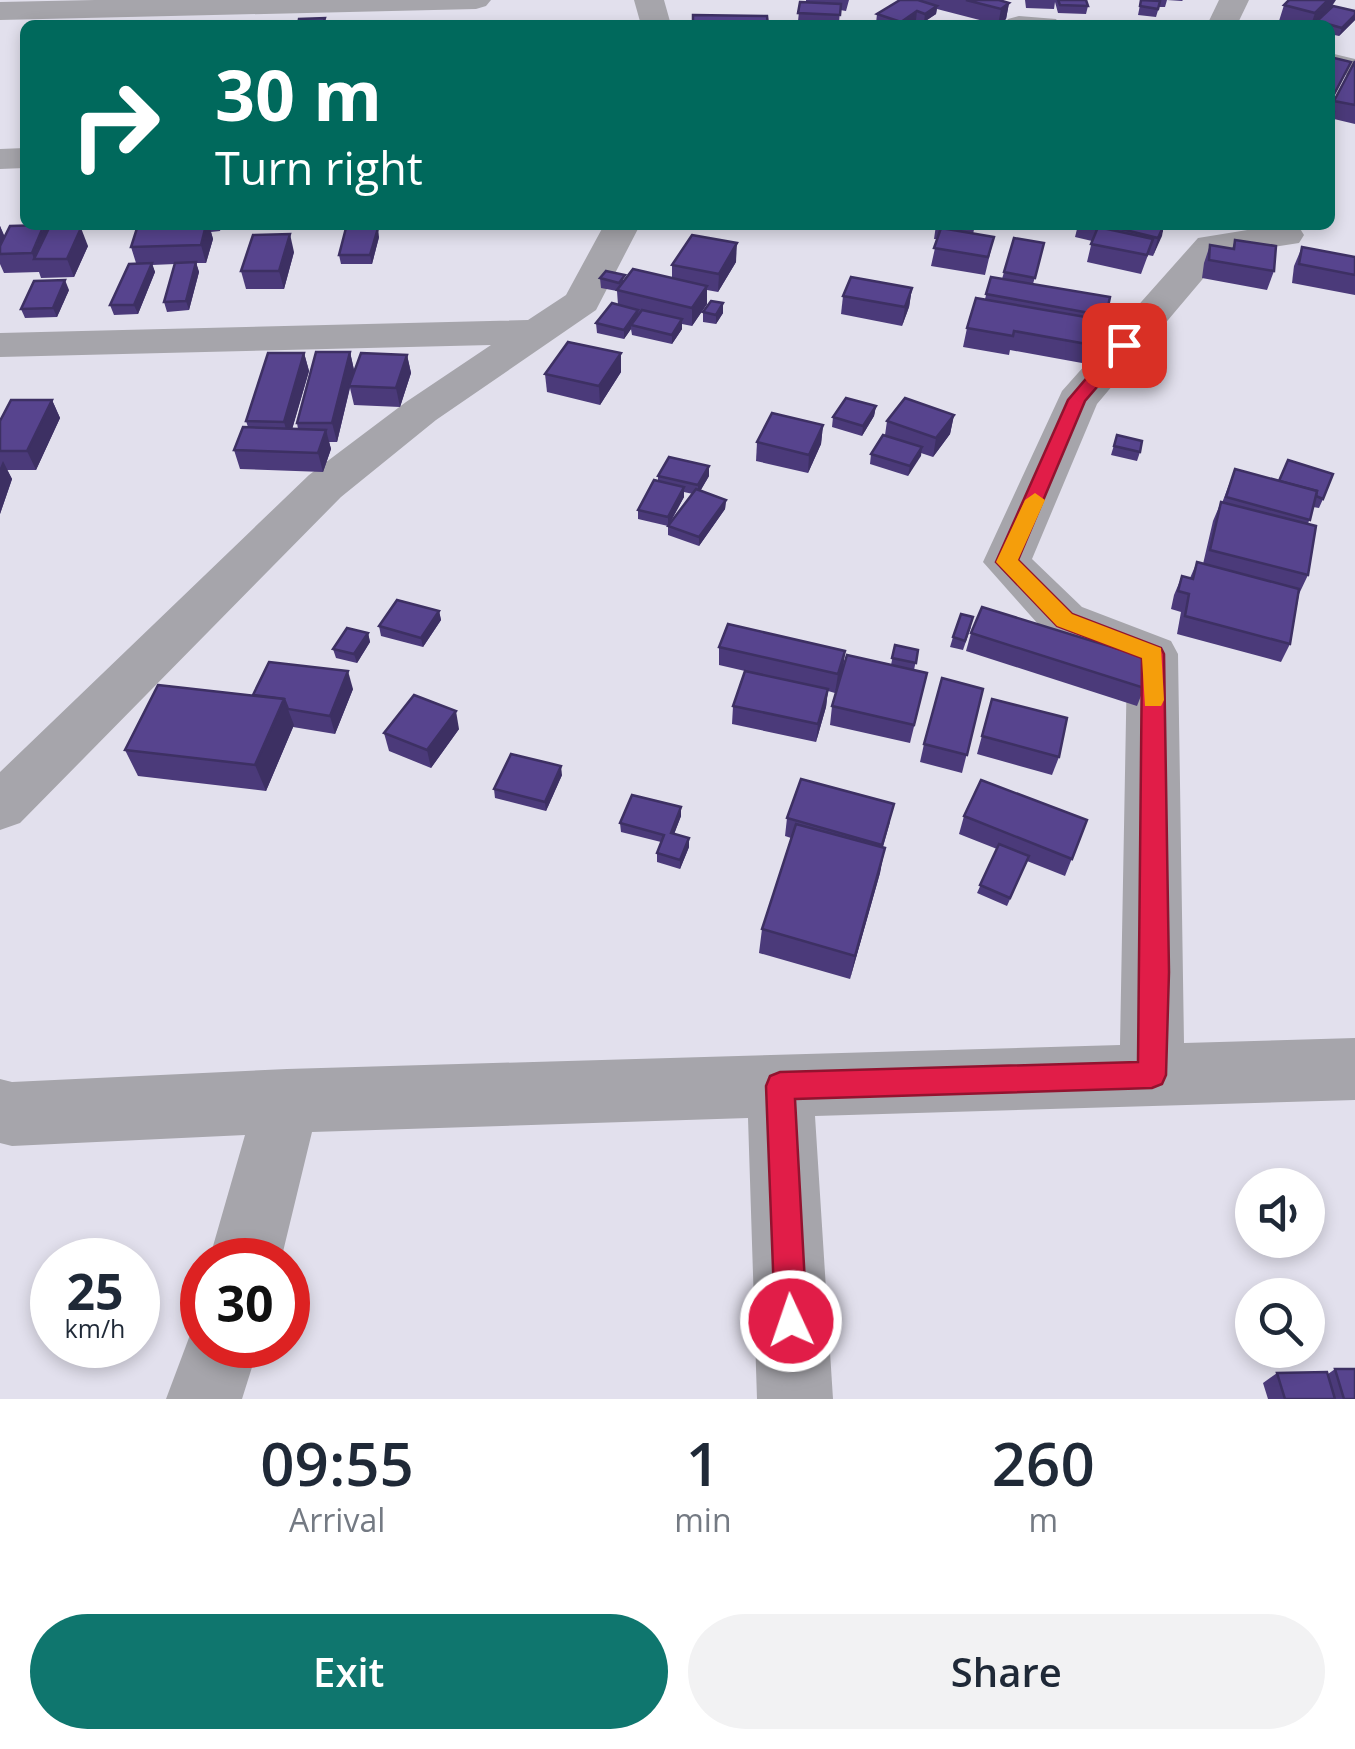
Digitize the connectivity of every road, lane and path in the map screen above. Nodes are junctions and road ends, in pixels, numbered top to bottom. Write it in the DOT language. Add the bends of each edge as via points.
graph roads {
  1 [pos="476,0"];
  2 [pos="0,11"];
  3 [pos="619,230"];
  4 [pos="1286,235"];
  5 [pos="539,332"];
  6 [pos="0,346"];
  7 [pos="0,807"];
  8 [pos="1355,1069"];
  9 [pos="1152,1075"];
  10 [pos="780,1086"];
  11 [pos="287,1100"];
  12 [pos="0,1111"];
  13 [pos="251,1238"];
  14 [pos="214,1368"];
  15 [pos="204,1399"];
  16 [pos="795,1399"];
  1 -- 2 [label="street"];
  3 -- 5 [label="street" via="582,302"];
  4 -- 9 [label="street" via="1210,246 1077,400 1007,562 1064,620 1153,654"];
  5 -- 6 [label="street"];
  5 -- 7 [label="street" via="420,411 325,486"];
  8 -- 9 [label="street"];
  9 -- 10 [label="street"];
  10 -- 11 [label="street"];
  10 -- 16 [label="street"];
  11 -- 12 [label="street"];
  11 -- 13 [label="street"];
  14 -- 15 [label="street"];
}
